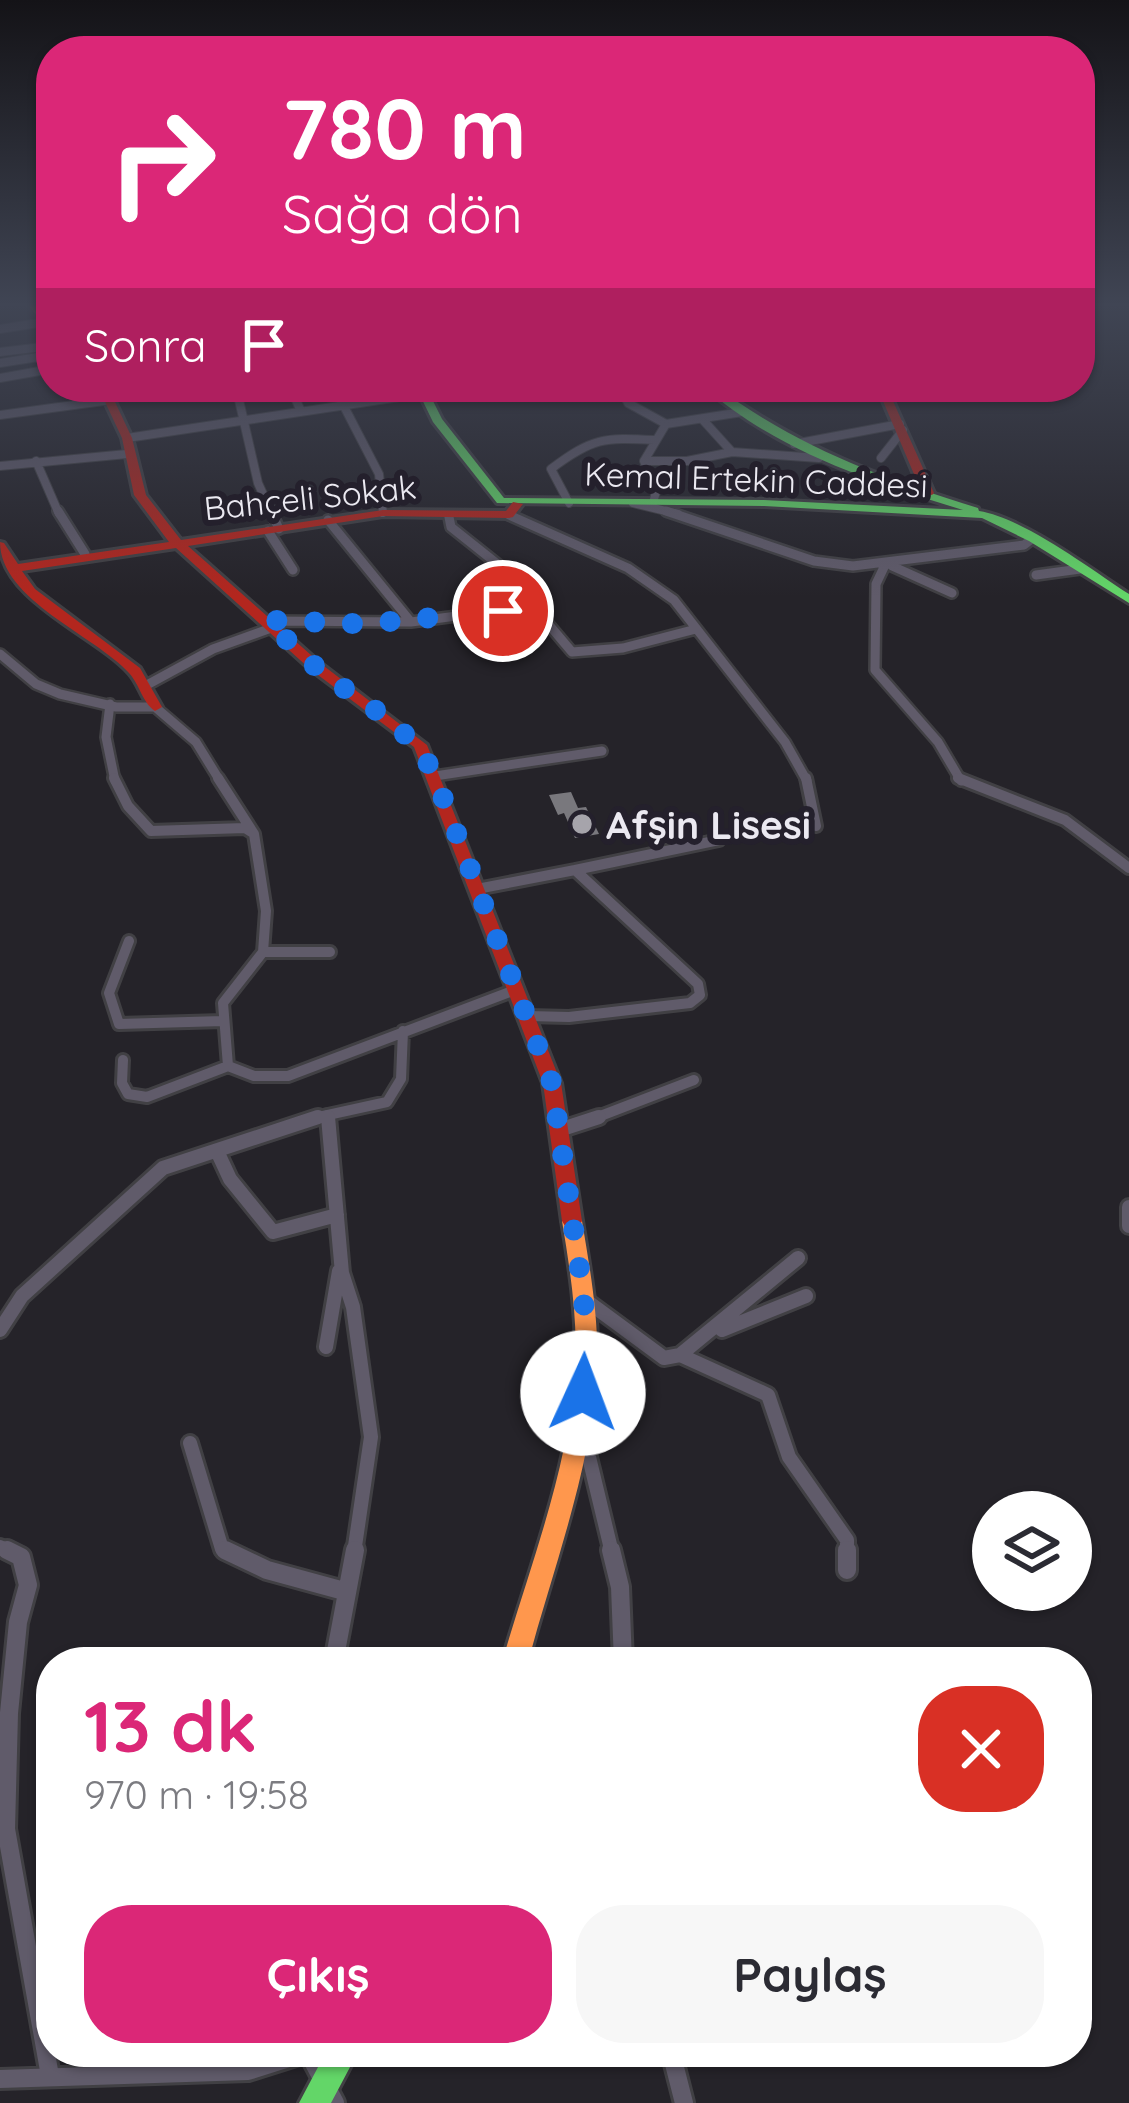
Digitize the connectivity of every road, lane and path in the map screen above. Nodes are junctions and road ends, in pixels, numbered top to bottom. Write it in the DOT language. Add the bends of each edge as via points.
graph roads {
  1 [pos="59,402"];
  2 [pos="113,402"];
  3 [pos="240,402"];
  4 [pos="297,402"];
  5 [pos="341,402"];
  6 [pos="376,402"];
  7 [pos="427,402"];
  8 [pos="628,402"];
  9 [pos="729,402"];
  10 [pos="888,402"];
  11 [pos="300,409"];
  12 [pos="344,410"];
  13 [pos="742,412"];
  14 [pos="0,415"];
  15 [pos="244,418"];
  16 [pos="703,420"];
  17 [pos="665,424"];
  18 [pos="902,427"];
  19 [pos="654,440"];
  20 [pos="794,443"];
  21 [pos="127,446"];
  22 [pos="731,452"];
  23 [pos="819,458"];
  24 [pos="881,458"];
  25 [pos="36,461"];
  26 [pos="644,461"];
  27 [pos="0,466"];
  28 [pos="928,493"];
  29 [pos="569,502"];
  30 [pos="643,503"];
  31 [pos="513,509"];
  32 [pos="383,513"];
  33 [pos="984,514"];
  34 [pos="449,517"];
  35 [pos="328,520"];
  36 [pos="273,530"];
  37 [pos="1033,538"];
  38 [pos="175,541"];
  39 [pos="0,546"];
  40 [pos="85,554"];
  41 [pos="888,565"];
  42 [pos="1080,568"];
  43 [pos="9,570"];
  44 [pos="293,570"];
  45 [pos="1036,575"];
  46 [pos="952,593"];
  47 [pos="1129,598"];
  48 [pos="533,606"];
  49 [pos="411,622"];
  50 [pos="270,624"];
  51 [pos="696,629"];
  52 [pos="0,654"];
  53 [pos="145,686"];
  54 [pos="110,704"];
  55 [pos="155,707"];
  56 [pos="602,751"];
  57 [pos="435,776"];
  58 [pos="817,826"];
  59 [pos="254,834"];
  60 [pos="719,840"];
  61 [pos="1129,868"];
  62 [pos="574,870"];
  63 [pos="477,889"];
  64 [pos="129,941"];
  65 [pos="262,952"];
  66 [pos="330,952"];
  67 [pos="515,990"];
  68 [pos="528,1016"];
  69 [pos="223,1022"];
  70 [pos="403,1031"];
  71 [pos="123,1060"];
  72 [pos="228,1066"];
  73 [pos="694,1079"];
  74 [pos="328,1116"];
  75 [pos="559,1130"];
  76 [pos="217,1151"];
  77 [pos="1129,1207"];
  78 [pos="337,1215"];
  79 [pos="1129,1226"];
  80 [pos="341,1258"];
  81 [pos="798,1258"];
  82 [pos="806,1296"];
  83 [pos="584,1299"];
  84 [pos="3,1321"];
  85 [pos="710,1335"];
  86 [pos="326,1347"];
  87 [pos="680,1355"];
  88 [pos="580,1419"];
  89 [pos="190,1443"];
  90 [pos="0,1547"];
  91 [pos="847,1570"];
  92 [pos="344,1591"];
  93 [pos="336,1647"];
  94 [pos="519,1647"];
  95 [pos="622,1647"];
  96 [pos="36,1997"];
  97 [pos="48,2067"];
  98 [pos="261,2067"];
  99 [pos="313,2067"];
  100 [pos="337,2067"];
  101 [pos="675,2067"];
  102 [pos="50,2076"];
  103 [pos="0,2079"];
  104 [pos="324,2098"];
  105 [pos="684,2103"];
  1 -- 14 [label="street"];
  2 -- 21 [label="street"];
  3 -- 15 [label="street"];
  4 -- 11 [label="street"];
  5 -- 12 [label="street"];
  6 -- 12 [label="street"];
  7 -- 31 [label="street" via="447,440"];
  8 -- 17 [label="street"];
  9 -- 13 [label="street"];
  10 -- 18 [label="street"];
  12 -- 15 [label="street"];
  12 -- 32 [label="street" via="380,474"];
  13 -- 16 [label="street"];
  13 -- 20 [label="street"];
  15 -- 21 [label="street"];
  15 -- 36 [label="street"];
  16 -- 17 [label="street"];
  16 -- 22 [label="street"];
  17 -- 19 [label="street"];
  18 -- 20 [label="street"];
  18 -- 24 [label="street"];
  18 -- 28 [label="street"];
  19 -- 26 [label="street"];
  19 -- 29 [label="street" via="595,437 577,445 551,469"];
  20 -- 23 [label="street"];
  21 -- 25 [label="street"];
  21 -- 38 [label="street" via="140,495"];
  22 -- 23 [label="street"];
  22 -- 26 [label="street"];
  23 -- 28 [label="street"];
  25 -- 27 [label="street"];
  25 -- 40 [label="street"];
  26 -- 30 [label="street" via="656,492"];
  28 -- 33 [label="street"];
  29 -- 30 [label="street, Kemal Ertekin Caddesi"];
  29 -- 31 [label="street, Kemal Ertekin Caddesi"];
  30 -- 33 [label="street, Kemal Ertekin Caddesi"];
  30 -- 41 [label="street" via="814,561"];
  31 -- 34 [label="street, Bahçeli Sokak"];
  31 -- 51 [label="street" via="544,534 575,540 666,592"];
  32 -- 34 [label="street, Bahçeli Sokak"];
  32 -- 35 [label="street, Bahçeli Sokak"];
  33 -- 37 [label="street, Kemal Ertekin Caddesi"];
  34 -- 48 [label="street" via="451,527 520,582"];
  35 -- 36 [label="street, Bahçeli Sokak"];
  35 -- 49 [label="street"];
  36 -- 38 [label="street, Bahçeli Sokak"];
  36 -- 44 [label="street"];
  37 -- 41 [label="street"];
  37 -- 42 [label="street, Kemal Ertekin Caddesi"];
  38 -- 40 [label="street, Bahçeli Sokak"];
  38 -- 50 [label="street"];
  39 -- 43 [label="street"];
  40 -- 43 [label="street, Bahçeli Sokak"];
  41 -- 46 [label="street"];
  41 -- 61 [label="street" via="876,584 875,670 938,742 951,771 976,791 1065,820"];
  42 -- 45 [label="street"];
  42 -- 47 [label="street, Kemal Ertekin Caddesi"];
  43 -- 53 [label="street"];
  48 -- 49 [label="street"];
  48 -- 51 [label="street" via="572,652 623,649"];
  49 -- 50 [label="street"];
  50 -- 53 [label="street"];
  50 -- 57 [label="street" via="397,723"];
  51 -- 58 [label="street" via="792,748 814,790"];
  52 -- 54 [label="street" via="35,683"];
  53 -- 55 [label="street"];
  54 -- 55 [label="street" via="134,713"];
  54 -- 59 [label="street" via="104,752 139,823 151,831"];
  55 -- 59 [label="street" via="196,742"];
  56 -- 57 [label="street"];
  57 -- 63 [label="street"];
  59 -- 65 [label="street" via="266,911"];
  60 -- 62 [label="street"];
  62 -- 63 [label="street"];
  62 -- 68 [label="street" via="698,984 700,995 601,1016"];
  63 -- 67 [label="street"];
  64 -- 69 [label="street" via="109,993 119,1024"];
  65 -- 66 [label="street"];
  65 -- 69 [label="street" via="223,1004"];
  67 -- 68 [label="street"];
  67 -- 70 [label="street"];
  68 -- 75 [label="street"];
  69 -- 72 [label="street"];
  70 -- 72 [label="street" via="287,1076"];
  70 -- 74 [label="street" via="401,1079 387,1102"];
  71 -- 72 [label="street" via="128,1094 147,1097"];
  73 -- 75 [label="street"];
  74 -- 76 [label="street"];
  74 -- 78 [label="street"];
  75 -- 83 [label="street"];
  76 -- 78 [label="street" via="273,1232"];
  76 -- 84 [label="street" via="163,1168"];
  77 -- 79 [label="street"];
  78 -- 80 [label="street"];
  80 -- 86 [label="street"];
  80 -- 92 [label="street" via="371,1437"];
  81 -- 85 [label="street"];
  82 -- 85 [label="street"];
  83 -- 87 [label="street" via="664,1358"];
  83 -- 88 [label="street"];
  85 -- 87 [label="street"];
  87 -- 91 [label="street" via="768,1396 789,1457 847,1540"];
  88 -- 94 [label="street"];
  88 -- 95 [label="street" via="620,1587"];
  89 -- 92 [label="street" via="222,1550"];
  90 -- 96 [label="street" via="21,1557 28,1585 9,1713 6,1829"];
  92 -- 93 [label="street"];
  97 -- 102 [label="street"];
  98 -- 102 [label="street"];
  99 -- 104 [label="street"];
  100 -- 104 [label="street"];
  101 -- 105 [label="street"];
  102 -- 103 [label="street"];
}
